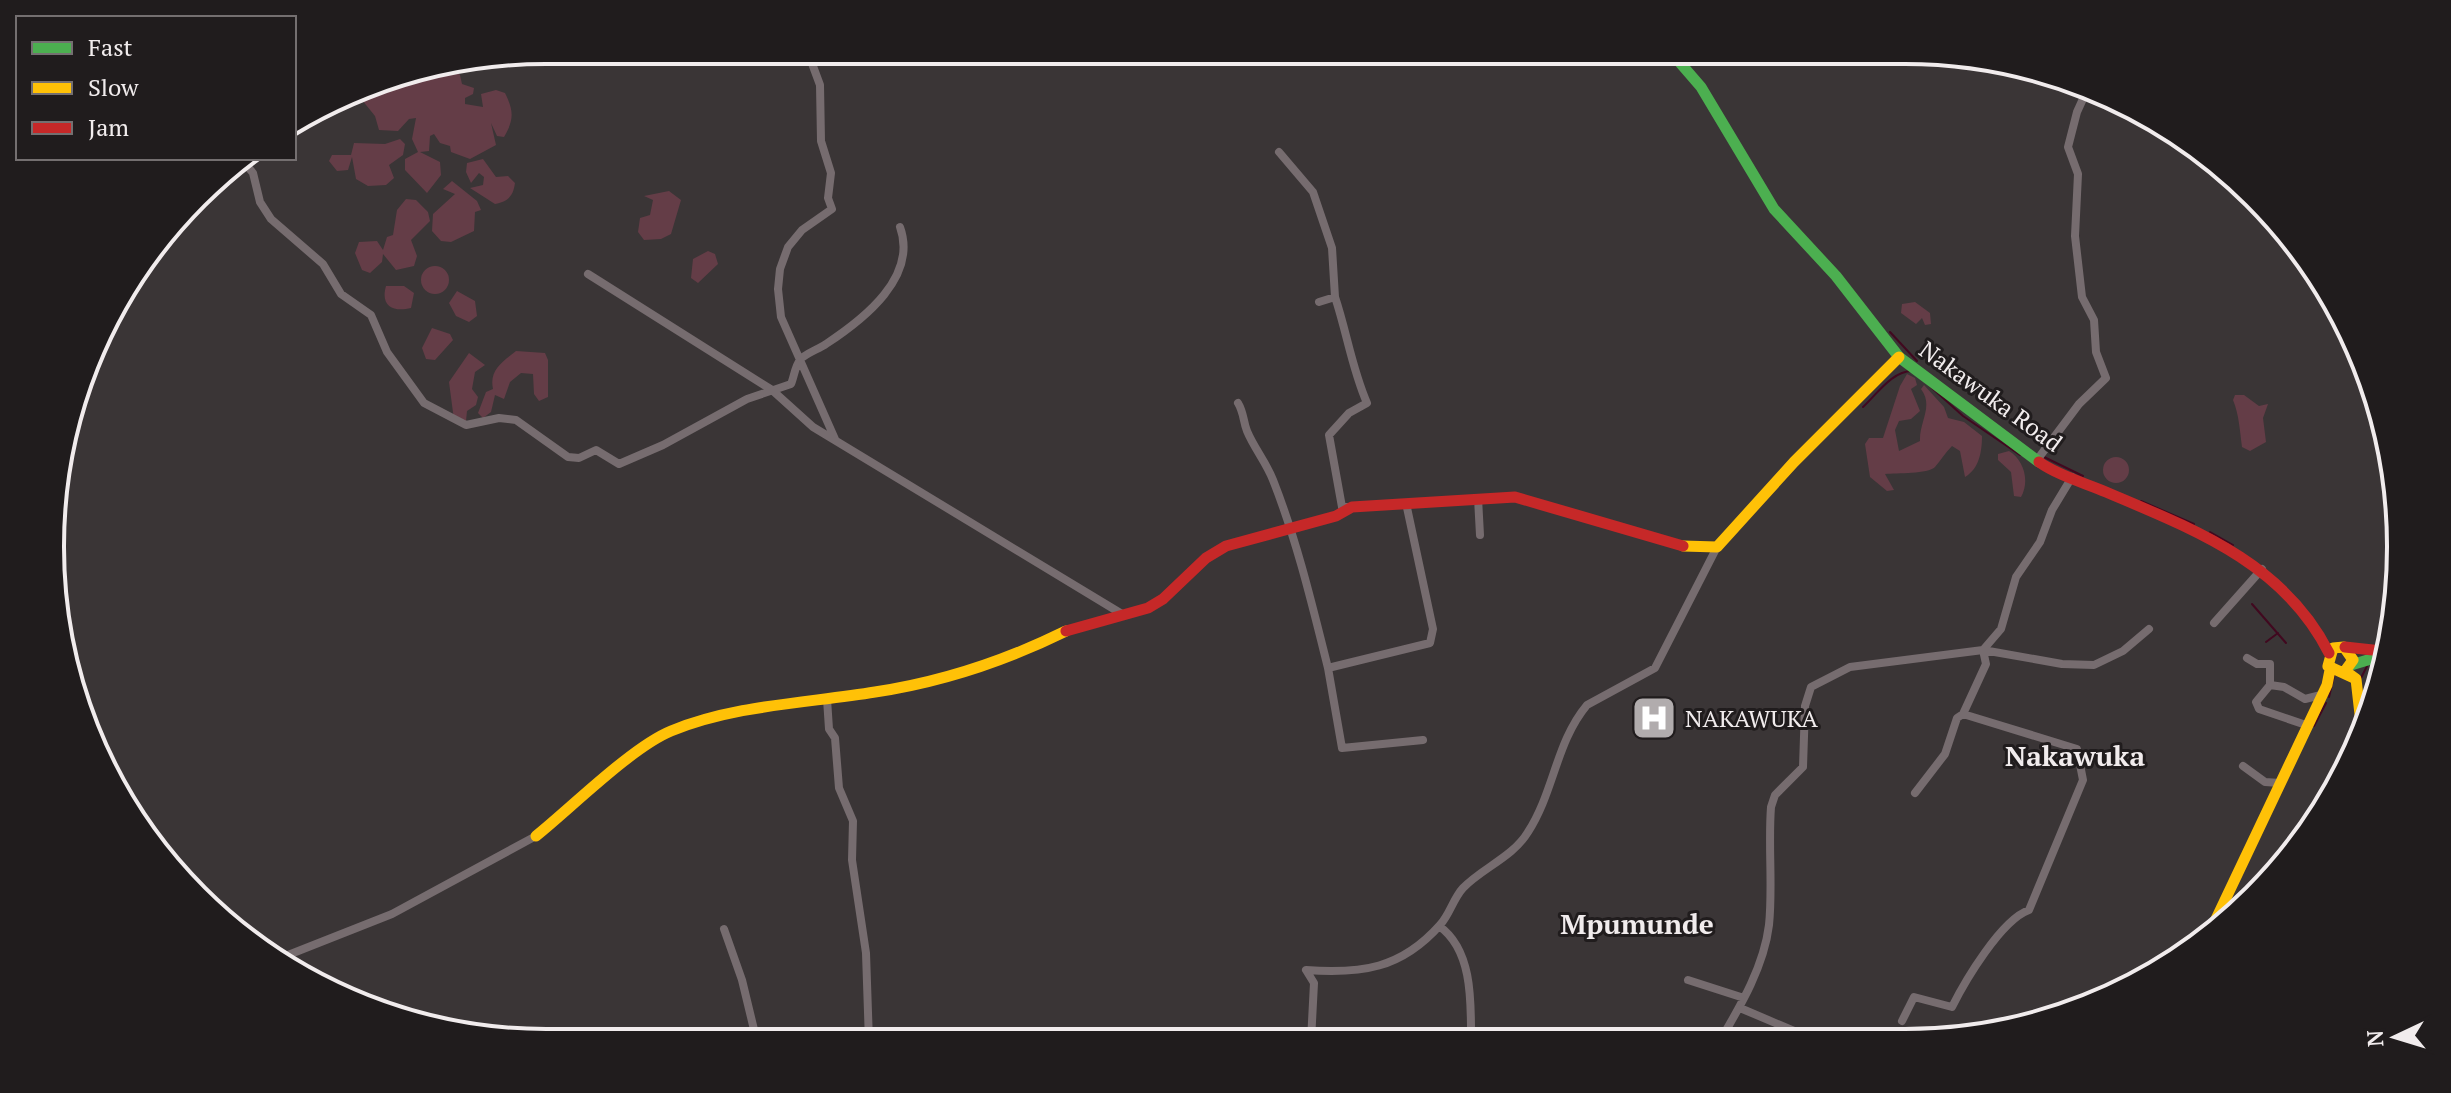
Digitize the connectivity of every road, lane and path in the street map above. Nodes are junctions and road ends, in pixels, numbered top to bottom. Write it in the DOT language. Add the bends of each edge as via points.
graph roads {
  1 [pos="812,64"];
  2 [pos="1681,64"];
  3 [pos="2083,99"];
  4 [pos="1279,152"];
  5 [pos="248,168"];
  6 [pos="900,227"];
  7 [pos="588,274"];
  8 [pos="1335,297"];
  9 [pos="1319,302"];
  10 [pos="1899,357"];
  11 [pos="800,360"];
  12 [pos="772,390"];
  13 [pos="1238,403"];
  14 [pos="835,440"];
  15 [pos="2037,460"];
  16 [pos="2072,477"];
  17 [pos="1478,498"];
  18 [pos="1406,503"];
  19 [pos="1352,507"];
  20 [pos="1290,527"];
  21 [pos="1480,535"];
  22 [pos="1717,547"];
  23 [pos="2262,569"];
  24 [pos="1127,616"];
  25 [pos="2214,623"];
  26 [pos="2149,629"];
  27 [pos="2337,649"];
  28 [pos="1983,650"];
  29 [pos="2375,652"];
  30 [pos="2375,656"];
  31 [pos="2247,658"];
  32 [pos="2351,665"];
  33 [pos="1328,668"];
  34 [pos="2330,670"];
  35 [pos="2356,679"];
  36 [pos="2270,685"];
  37 [pos="2321,695"];
  38 [pos="827,699"];
  39 [pos="2359,707"];
  40 [pos="1963,714"];
  41 [pos="2306,725"];
  42 [pos="1423,740"];
  43 [pos="2243,766"];
  44 [pos="2280,783"];
  45 [pos="1915,793"];
  46 [pos="536,836"];
  47 [pos="2219,912"];
  48 [pos="1439,926"];
  49 [pos="724,929"];
  50 [pos="289,955"];
  51 [pos="1688,980"];
  52 [pos="1744,998"];
  53 [pos="1740,1008"];
  54 [pos="1902,1021"];
  55 [pos="754,1029"];
  56 [pos="869,1029"];
  57 [pos="1312,1029"];
  58 [pos="1470,1029"];
  59 [pos="1726,1029"];
  60 [pos="1789,1029"];
  1 -- 11 [label="street" via="820,85 821,141 831,173 832,209 802,230 780,269 781,317"];
  2 -- 10 [label="street, Nakawuka Road" via="1701,87 1774,209 1836,276"];
  3 -- 15 [label="street" via="2068,147 2078,174 2075,236 2082,297 2094,320 2096,352 2106,378"];
  4 -- 8 [label="street" via="1313,192 1332,248"];
  5 -- 12 [label="street" via="271,219 323,264 341,294 371,315 387,352 424,403 454,420 466,425 516,420 568,457 596,450 619,464"];
  6 -- 11 [label="street" via="905,255 877,304"];
  7 -- 12 [label="street"];
  8 -- 9 [label="street"];
  8 -- 19 [label="street" via="1353,372 1367,403 1329,435 1342,507"];
  10 -- 15 [label="street, Nakawuka Road"];
  10 -- 22 [label="street"];
  11 -- 12 [label="street" via="791,384"];
  11 -- 14 [label="street"];
  12 -- 14 [label="street"];
  13 -- 20 [label="street"];
  14 -- 24 [label="street"];
  15 -- 16 [label="street, Nakawuka Road"];
  16 -- 23 [label="street, Nakawuka Road" via="2204,534"];
  16 -- 28 [label="street" via="2016,577 2001,629"];
  17 -- 18 [label="street"];
  17 -- 21 [label="street"];
  17 -- 22 [label="street" via="1515,497 1679,546"];
  18 -- 19 [label="street"];
  18 -- 33 [label="street" via="1433,629 1430,643"];
  19 -- 20 [label="street"];
  20 -- 24 [label="street" via="1226,546 1187,573 1163,599"];
  20 -- 33 [label="street"];
  22 -- 48 [label="street" via="1655,668 1580,713 1527,835 1463,888"];
  23 -- 25 [label="street"];
  23 -- 27 [label="street, Nakawuka Road"];
  24 -- 38 [label="street" via="1075,626 1013,657 971,670"];
  26 -- 28 [label="street" via="2123,651 2094,665"];
  27 -- 29 [label="street"];
  27 -- 32 [label="street, Nakawuka Road" via="2352,654"];
  27 -- 34 [label="street"];
  28 -- 40 [label="street" via="1986,664"];
  28 -- 52 [label="street" via="1850,667 1811,687 1805,706 1803,767 1775,795 1771,807 1769,925"];
  30 -- 32 [label="street"];
  31 -- 36 [label="street" via="2270,664"];
  32 -- 35 [label="street, Nakawuka Road" via="2345,671"];
  33 -- 42 [label="street" via="1342,748"];
  34 -- 35 [label="street"];
  34 -- 37 [label="street"];
  35 -- 39 [label="street"];
  36 -- 37 [label="street" via="2305,699"];
  36 -- 41 [label="street" via="2256,702 2259,709"];
  37 -- 41 [label="street"];
  38 -- 46 [label="street" via="745,711 671,731 649,743"];
  38 -- 56 [label="street" via="839,788 853,821"];
  40 -- 45 [label="street" via="1935,772"];
  40 -- 54 [label="street" via="2077,749 2083,780 2029,910 2009,923 1952,1007 1914,997"];
  41 -- 44 [label="street"];
  43 -- 44 [label="street" via="2265,782"];
  44 -- 47 [label="street"];
  46 -- 50 [label="street" via="392,914"];
  48 -- 57 [label="street" via="1401,956 1375,968 1351,973 1306,970 1314,983"];
  48 -- 58 [label="street" via="1464,961"];
  49 -- 55 [label="street"];
  51 -- 52 [label="street"];
  52 -- 53 [label="street"];
  53 -- 59 [label="street"];
  53 -- 60 [label="street"];
}
